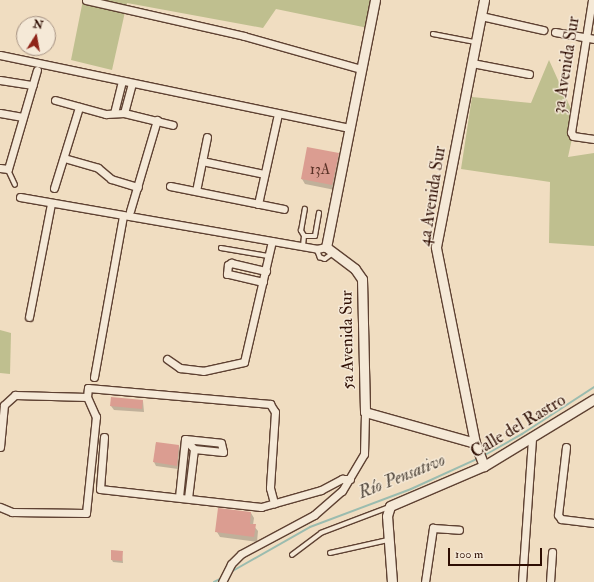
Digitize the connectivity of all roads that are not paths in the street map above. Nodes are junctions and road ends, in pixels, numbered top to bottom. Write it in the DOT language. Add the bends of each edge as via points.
graph roads {
  1 [pos="86,0"];
  2 [pos="375,0"];
  3 [pos="484,0"];
  4 [pos="592,0"];
  5 [pos="481,16"];
  6 [pos="543,30"];
  7 [pos="555,32"];
  8 [pos="433,34"];
  9 [pos="590,38"];
  10 [pos="476,42"];
  11 [pos="0,55"];
  12 [pos="472,63"];
  13 [pos="361,69"];
  14 [pos="37,70"];
  15 [pos="529,74"];
  16 [pos="0,80"];
  17 [pos="122,81"];
  18 [pos="132,83"];
  19 [pos="32,86"];
  20 [pos="55,100"];
  21 [pos="79,107"];
  22 [pos="114,113"];
  23 [pos="124,113"];
  24 [pos="0,114"];
  25 [pos="278,114"];
  26 [pos="23,117"];
  27 [pos="156,120"];
  28 [pos="173,125"];
  29 [pos="349,128"];
  30 [pos="207,137"];
  31 [pos="594,140"];
  32 [pos="64,158"];
  33 [pos="202,161"];
  34 [pos="0,168"];
  35 [pos="8,169"];
  36 [pos="264,174"];
  37 [pos="15,184"];
  38 [pos="170,186"];
  39 [pos="138,187"];
  40 [pos="54,188"];
  41 [pos="196,191"];
  42 [pos="20,197"];
  43 [pos="51,204"];
  44 [pos="258,204"];
  45 [pos="284,209"];
  46 [pos="305,209"];
  47 [pos="130,211"];
  48 [pos="319,213"];
  49 [pos="123,216"];
  50 [pos="304,236"];
  51 [pos="272,242"];
  52 [pos="303,246"];
  53 [pos="221,248"];
  54 [pos="326,249"];
  55 [pos="269,256"];
  56 [pos="266,271"];
  57 [pos="263,282"];
  58 [pos="29,317"];
  59 [pos="167,360"];
  60 [pos="94,377"];
  61 [pos="87,397"];
  62 [pos="594,399"];
  63 [pos="365,412"];
  64 [pos="104,437"];
  65 [pos="532,438"];
  66 [pos="185,439"];
  67 [pos="474,443"];
  68 [pos="0,447"];
  69 [pos="566,447"];
  70 [pos="194,449"];
  71 [pos="483,464"];
  72 [pos="350,479"];
  73 [pos="179,497"];
  74 [pos="188,498"];
  75 [pos="274,503"];
  76 [pos="390,506"];
  77 [pos="0,507"];
  78 [pos="594,523"];
  79 [pos="459,530"];
  80 [pos="389,539"];
  81 [pos="552,552"];
  82 [pos="330,553"];
  83 [pos="292,555"];
  84 [pos="224,581"];
  85 [pos="392,582"];
  86 [pos="425,582"];
  87 [pos="522,582"];
  88 [pos="550,582"];
  1 -- 13 [label="street" via="244,36"];
  2 -- 13 [label="street"];
  3 -- 5 [label="street, 4a Avenida Sur"];
  4 -- 9 [label="street, 3a Avenida Sur"];
  5 -- 6 [label="street"];
  5 -- 10 [label="street, 4a Avenida Sur"];
  7 -- 9 [label="street"];
  8 -- 10 [label="lane"];
  9 -- 31 [label="street, 3a Avenida Sur" via="571,135"];
  10 -- 12 [label="street, 4a Avenida Sur"];
  11 -- 17 [label="street"];
  12 -- 15 [label="street"];
  12 -- 67 [label="street, 4a Avenida Sur" via="436,247"];
  13 -- 29 [label="street"];
  14 -- 19 [label="street"];
  16 -- 19 [label="street"];
  17 -- 18 [label="street"];
  17 -- 22 [label="street"];
  18 -- 23 [label="street"];
  18 -- 25 [label="street"];
  19 -- 26 [label="street"];
  20 -- 21 [label="street"];
  21 -- 22 [label="street" via="106,114"];
  21 -- 32 [label="street"];
  22 -- 23 [label="street"];
  23 -- 27 [label="street"];
  24 -- 26 [label="street"];
  25 -- 29 [label="street"];
  25 -- 36 [label="street"];
  26 -- 35 [label="street"];
  27 -- 28 [label="street"];
  27 -- 39 [label="street"];
  29 -- 54 [label="street"];
  30 -- 33 [label="street"];
  32 -- 39 [label="street" via="98,168 111,179"];
  32 -- 40 [label="street"];
  33 -- 36 [label="street"];
  33 -- 41 [label="street"];
  34 -- 35 [label="street"];
  35 -- 37 [label="lane"];
  36 -- 44 [label="street"];
  38 -- 41 [label="street"];
  39 -- 47 [label="street"];
  41 -- 44 [label="street"];
  42 -- 43 [label="street"];
  43 -- 49 [label="street"];
  43 -- 58 [label="street"];
  44 -- 45 [label="street"];
  46 -- 50 [label="lane" via="301,231"];
  48 -- 50 [label="lane" via="315,236"];
  49 -- 51 [label="street"];
  49 -- 60 [label="street"];
  50 -- 52 [label="lane"];
  51 -- 52 [label="street"];
  51 -- 55 [label="street"];
  52 -- 54 [label="street"];
  53 -- 55 [label="lane"];
  54 -- 63 [label="street, 5a Avenida Sur" via="358,272 362,279"];
  55 -- 56 [label="street"];
  56 -- 57 [label="street"];
  56 -- 57 [label="street" via="231,263 228,265 227,274"];
  57 -- 59 [label="street" via="244,362 203,371 180,368"];
  61 -- 68 [label="street" via="15,395 4,405"];
  61 -- 75 [label="street" via="88,388 270,404 275,412 270,488"];
  61 -- 77 [label="street" via="96,417 86,513 12,512"];
  62 -- 65 [label="street, Calle del Rastro"];
  63 -- 67 [label="street"];
  63 -- 72 [label="street, 5a Avenida Sur" via="364,454"];
  64 -- 73 [label="street" via="100,489"];
  65 -- 71 [label="street, Calle del Rastro"];
  65 -- 87 [label="street"];
  66 -- 70 [label="street"];
  66 -- 70 [label="street" via="221,443 224,446 222,453"];
  66 -- 73 [label="street"];
  67 -- 71 [label="street, 4a Avenida Sur"];
  69 -- 78 [label="street" via="558,515 561,518"];
  70 -- 74 [label="street"];
  71 -- 76 [label="street, Calle del Rastro"];
  72 -- 75 [label="street" via="342,479 329,487"];
  72 -- 84 [label="street, 5a Avenida Sur" via="321,511 250,548 234,560"];
  73 -- 74 [label="street"];
  74 -- 75 [label="street" via="261,507"];
  76 -- 80 [label="street" via="387,516"];
  76 -- 83 [label="lane" via="321,533"];
  79 -- 86 [label="street" via="433,528"];
  80 -- 82 [label="lane"];
  80 -- 85 [label="street"];
  81 -- 88 [label="street"];
}
